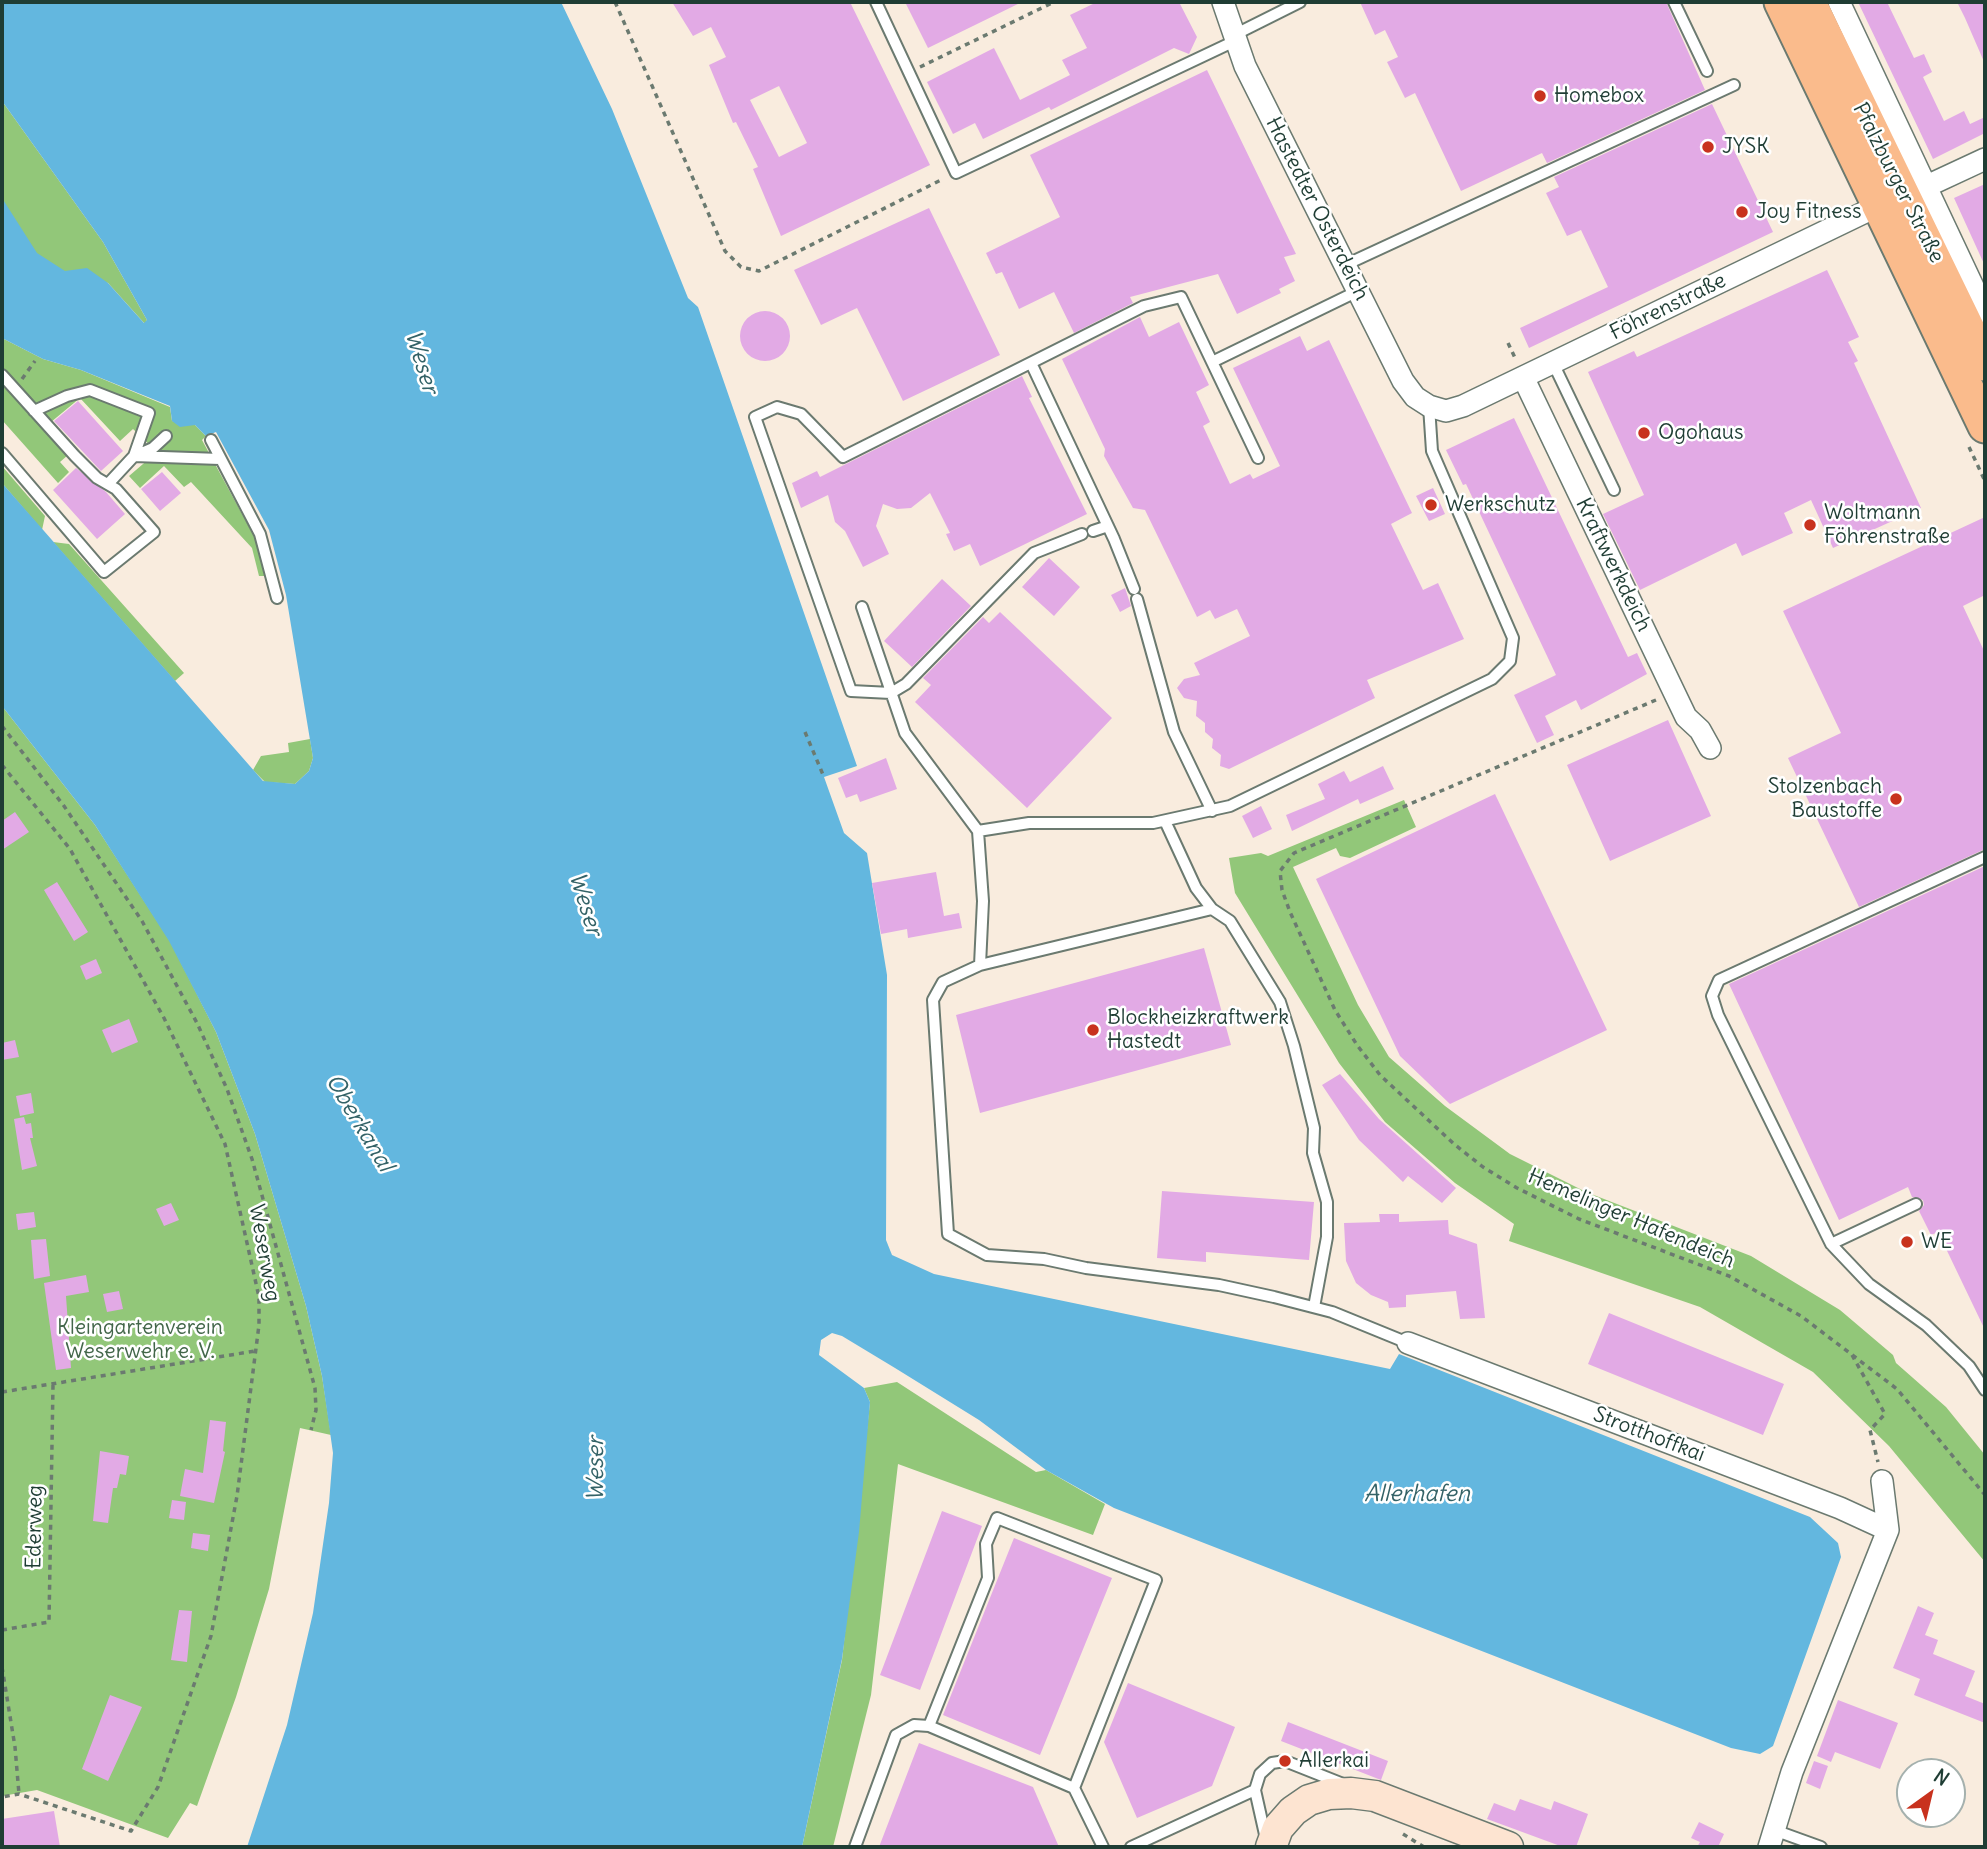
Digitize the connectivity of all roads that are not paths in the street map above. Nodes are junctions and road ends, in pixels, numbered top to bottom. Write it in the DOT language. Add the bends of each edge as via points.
graph roads {
  1 [pos="876,2"];
  2 [pos="1223,2"];
  3 [pos="1300,2"];
  4 [pos="1674,2"];
  5 [pos="1781,2"];
  6 [pos="1810,2"];
  7 [pos="1839,2"];
  8 [pos="1236,37"];
  9 [pos="1707,71"];
  10 [pos="1734,85"];
  11 [pos="1985,159"];
  12 [pos="1903,195"];
  13 [pos="1345,265"];
  14 [pos="1358,291"];
  15 [pos="1985,312"];
  16 [pos="1212,362"];
  17 [pos="1553,362"];
  18 [pos="1031,363"];
  19 [pos="1985,364"];
  20 [pos="2,375"];
  21 [pos="1524,377"];
  22 [pos="1429,406"];
  23 [pos="34,411"];
  24 [pos="1985,426"];
  25 [pos="166,436"];
  26 [pos="211,440"];
  27 [pos="2,453"];
  28 [pos="134,456"];
  29 [pos="220,458"];
  30 [pos="1258,458"];
  31 [pos="108,484"];
  32 [pos="1614,489"];
  33 [pos="1108,526"];
  34 [pos="277,598"];
  35 [pos="862,607"];
  36 [pos="891,693"];
  37 [pos="1710,748"];
  38 [pos="1212,811"];
  39 [pos="1165,821"];
  40 [pos="978,831"];
  41 [pos="1985,857"];
  42 [pos="1212,909"];
  43 [pos="980,965"];
  44 [pos="1916,1204"];
  45 [pos="1831,1244"];
  46 [pos="1314,1307"];
  47 [pos="1408,1343"];
  48 [pos="1985,1390"];
  49 [pos="1882,1481"];
  50 [pos="1888,1530"];
  51 [pos="929,1726"];
  52 [pos="1074,1788"];
  53 [pos="1255,1790"];
  54 [pos="1375,1796"];
  55 [pos="1772,1839"];
  56 [pos="855,1847"];
  57 [pos="1103,1847"];
  58 [pos="1131,1847"];
  59 [pos="1270,1847"];
  60 [pos="1508,1847"];
  61 [pos="1821,1847"];
  1 -- 8 [label="lane" via="956,173"];
  2 -- 8 [label="street, Hastedter Osterdeich"];
  3 -- 8 [label="lane"];
  4 -- 9 [label="lane"];
  5 -- 12 [label="main road, Pfalzburger Straße"];
  6 -- 12 [label="main road, Pfalzburger Straße"];
  7 -- 12 [label="street, Pfalzburger Straße"];
  8 -- 13 [label="street, Hastedter Osterdeich" via="1245,66"];
  10 -- 13 [label="lane"];
  11 -- 12 [label="street, Föhrenstraße"];
  12 -- 15 [label="street, Pfalzburger Straße"];
  12 -- 17 [label="street, Föhrenstraße"];
  12 -- 19 [label="main road, Pfalzburger Straße"];
  12 -- 24 [label="main road, Pfalzburger Straße"];
  13 -- 14 [label="street, Hastedter Osterdeich"];
  14 -- 16 [label="lane"];
  14 -- 22 [label="street, Hastedter Osterdeich" via="1403,381"];
  16 -- 18 [label="lane" via="1181,297 1144,306"];
  16 -- 30 [label="lane"];
  17 -- 21 [label="street, Föhrenstraße"];
  17 -- 32 [label="lane"];
  18 -- 33 [label="lane"];
  18 -- 36 [label="lane" via="843,457 801,414 777,407 755,417 851,691"];
  20 -- 23 [label="lane"];
  21 -- 22 [label="street, Föhrenstraße" via="1463,406 1446,411"];
  21 -- 37 [label="street, Kraftwerkdeich" via="1686,717"];
  22 -- 38 [label="lane" via="1432,451 1513,638 1510,661 1492,680"];
  23 -- 28 [label="lane" via="90,390 149,412"];
  23 -- 31 [label="lane"];
  25 -- 28 [label="lane"];
  26 -- 29 [label="lane"];
  27 -- 31 [label="lane" via="104,572 154,532"];
  28 -- 29 [label="lane"];
  28 -- 31 [label="lane"];
  29 -- 34 [label="lane" via="260,534"];
  33 -- 36 [label="lane" via="1034,553 918,675"];
  33 -- 38 [label="lane" via="1136,594 1174,732"];
  35 -- 36 [label="lane"];
  36 -- 40 [label="lane" via="905,733"];
  38 -- 39 [label="lane"];
  39 -- 40 [label="lane" via="1029,823"];
  39 -- 42 [label="lane" via="1196,888"];
  40 -- 43 [label="lane" via="983,901"];
  41 -- 45 [label="lane" via="1719,980 1712,996"];
  42 -- 43 [label="lane"];
  42 -- 46 [label="lane" via="1230,921 1280,1002 1294,1046 1326,1202 1327,1237"];
  43 -- 46 [label="lane" via="943,982 933,1000 948,1234 986,1255 1219,1285"];
  44 -- 45 [label="lane"];
  45 -- 48 [label="lane" via="1868,1284 1926,1325 1969,1366"];
  46 -- 47 [label="lane"];
  47 -- 50 [label="street, Strotthoffkai"];
  49 -- 50 [label="street"];
  50 -- 55 [label="street" via="1792,1772"];
  51 -- 52 [label="lane"];
  51 -- 52 [label="lane" via="988,1578 986,1544 997,1518 1156,1580"];
  51 -- 56 [label="lane" via="914,1725 896,1734"];
  52 -- 57 [label="lane"];
  53 -- 54 [label="lane" via="1260,1774 1272,1763 1285,1761"];
  53 -- 58 [label="lane"];
  53 -- 59 [label="lane"];
  54 -- 59 [label="street" via="1329,1794 1309,1800 1278,1828"];
  54 -- 60 [label="street"];
  55 -- 61 [label="lane"];
}
